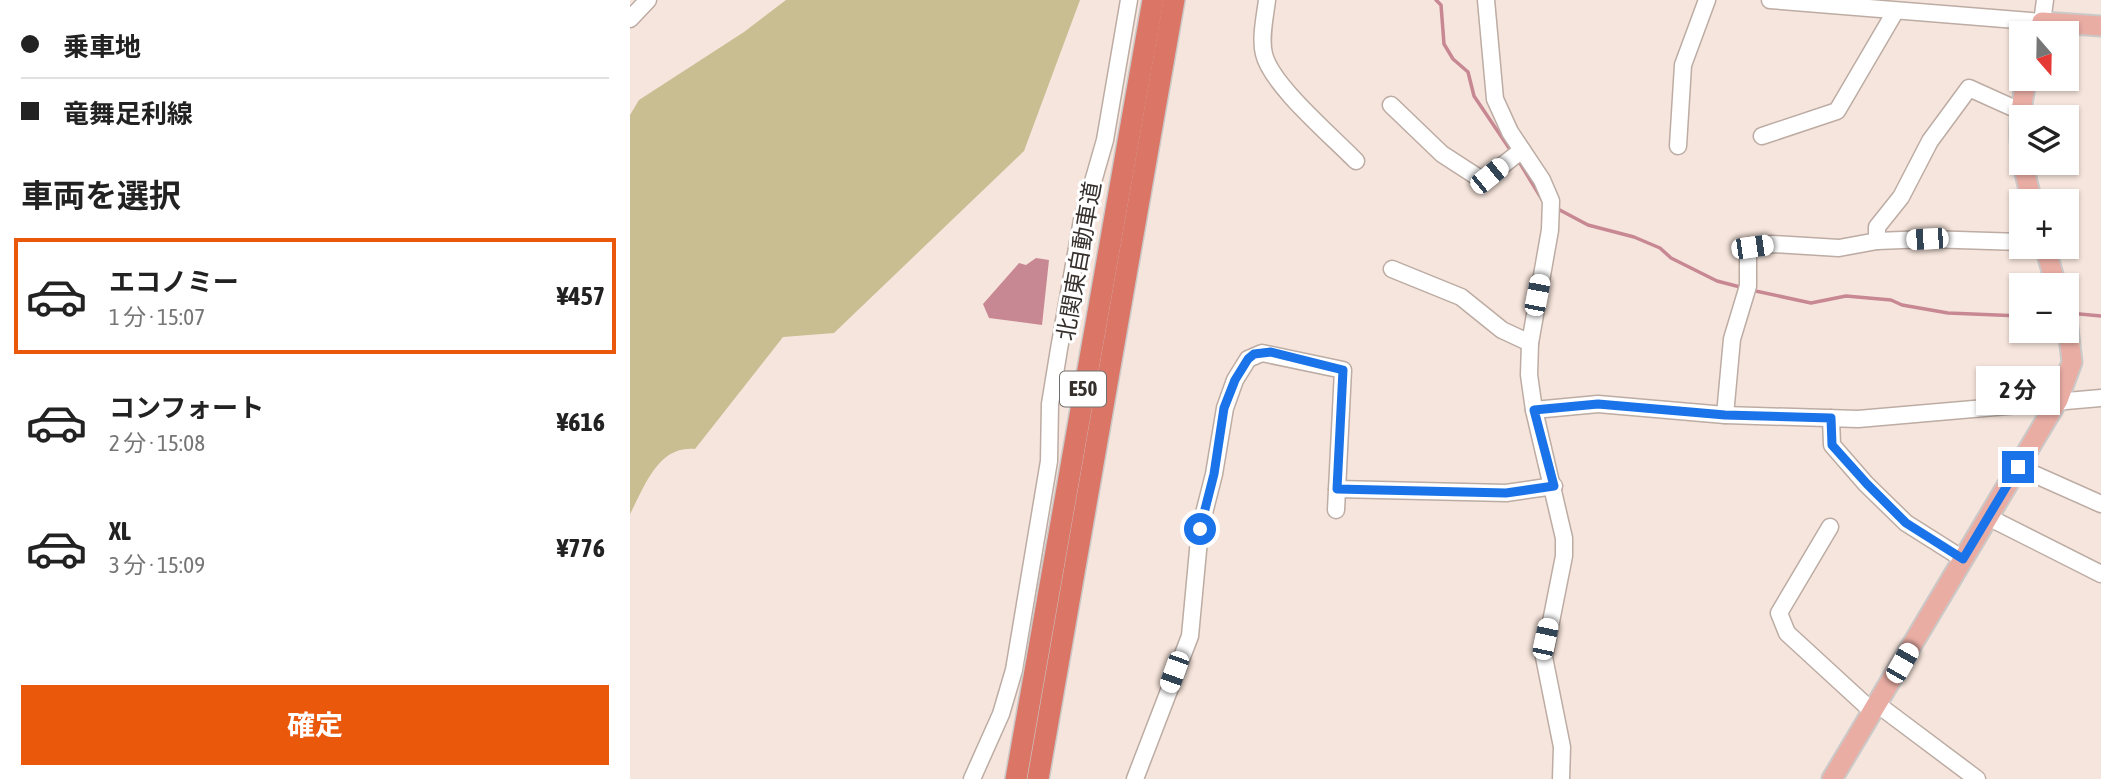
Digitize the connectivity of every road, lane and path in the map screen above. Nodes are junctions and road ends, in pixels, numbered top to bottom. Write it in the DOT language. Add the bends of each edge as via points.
graph roads {
  1 [pos="648,0"];
  2 [pos="1129,0"];
  3 [pos="1153,0"];
  4 [pos="1174,0"];
  5 [pos="1267,0"];
  6 [pos="1486,0"];
  7 [pos="1707,0"];
  8 [pos="1770,0"];
  9 [pos="2045,0"];
  10 [pos="1895,12"];
  11 [pos="630,19"];
  12 [pos="2042,21"];
  13 [pos="2009,24"];
  14 [pos="2101,26"];
  15 [pos="2079,27"];
  16 [pos="1391,104"];
  17 [pos="2009,106"];
  18 [pos="1762,136"];
  19 [pos="1678,146"];
  20 [pos="1522,150"];
  21 [pos="1356,161"];
  22 [pos="1877,241"];
  23 [pos="2009,241"];
  24 [pos="1392,269"];
  25 [pos="1530,343"];
  26 [pos="2070,343"];
  27 [pos="2101,398"];
  28 [pos="2058,400"];
  29 [pos="1534,410"];
  30 [pos="1725,415"];
  31 [pos="1831,418"];
  32 [pos="2018,467"];
  33 [pos="1554,486"];
  34 [pos="1337,489"];
  35 [pos="2101,504"];
  36 [pos="1336,510"];
  37 [pos="1988,517"];
  38 [pos="1830,527"];
  39 [pos="1963,559"];
  40 [pos="2101,574"];
  41 [pos="1875,708"];
  42 [pos="972,779"];
  43 [pos="1016,779"];
  44 [pos="1038,779"];
  45 [pos="1135,779"];
  46 [pos="1561,779"];
  47 [pos="1832,779"];
  48 [pos="1977,779"];
  1 -- 11 [label="street"];
  2 -- 42 [label="street" via="1059,349 1050,404 1047,475 1014,670 1001,714"];
  3 -- 43 [label="highway, 北関東自動車道 / E50"];
  4 -- 44 [label="highway, 北関東自動車道 / E50"];
  5 -- 21 [label="street" via="1266,63"];
  6 -- 20 [label="street" via="1495,99"];
  7 -- 19 [label="street" via="1683,65"];
  8 -- 10 [label="street"];
  9 -- 12 [label="street"];
  10 -- 13 [label="street"];
  10 -- 18 [label="street" via="1837,111"];
  14 -- 15 [label="main road"];
  16 -- 20 [label="street" via="1442,154 1479,178 1489,176"];
  17 -- 22 [label="street" via="1969,88 1877,227"];
  20 -- 25 [label="street" via="1548,191 1552,213"];
  22 -- 23 [label="street"];
  22 -- 30 [label="street" via="1839,248 1752,247 1748,286 1732,339"];
  24 -- 25 [label="street" via="1461,297 1502,330"];
  25 -- 29 [label="street"];
  26 -- 28 [label="main road" via="2073,362"];
  27 -- 28 [label="street"];
  28 -- 31 [label="street" via="1900,417"];
  28 -- 32 [label="main road"];
  29 -- 30 [label="street" via="1598,404"];
  29 -- 33 [label="street"];
  30 -- 31 [label="street"];
  31 -- 39 [label="street" via="1832,445 1867,484 1906,523"];
  32 -- 35 [label="street"];
  32 -- 37 [label="main road"];
  33 -- 34 [label="street" via="1506,493"];
  33 -- 46 [label="street" via="1564,556 1544,657 1562,747"];
  34 -- 36 [label="street"];
  34 -- 45 [label="street" via="1343,370 1271,352 1254,354 1241,369 1224,408 1200,529 1190,636"];
  37 -- 39 [label="main road"];
  37 -- 40 [label="street"];
  38 -- 41 [label="street" via="1779,613 1787,633"];
  39 -- 41 [label="main road"];
  41 -- 47 [label="main road"];
  41 -- 48 [label="street"];
}
